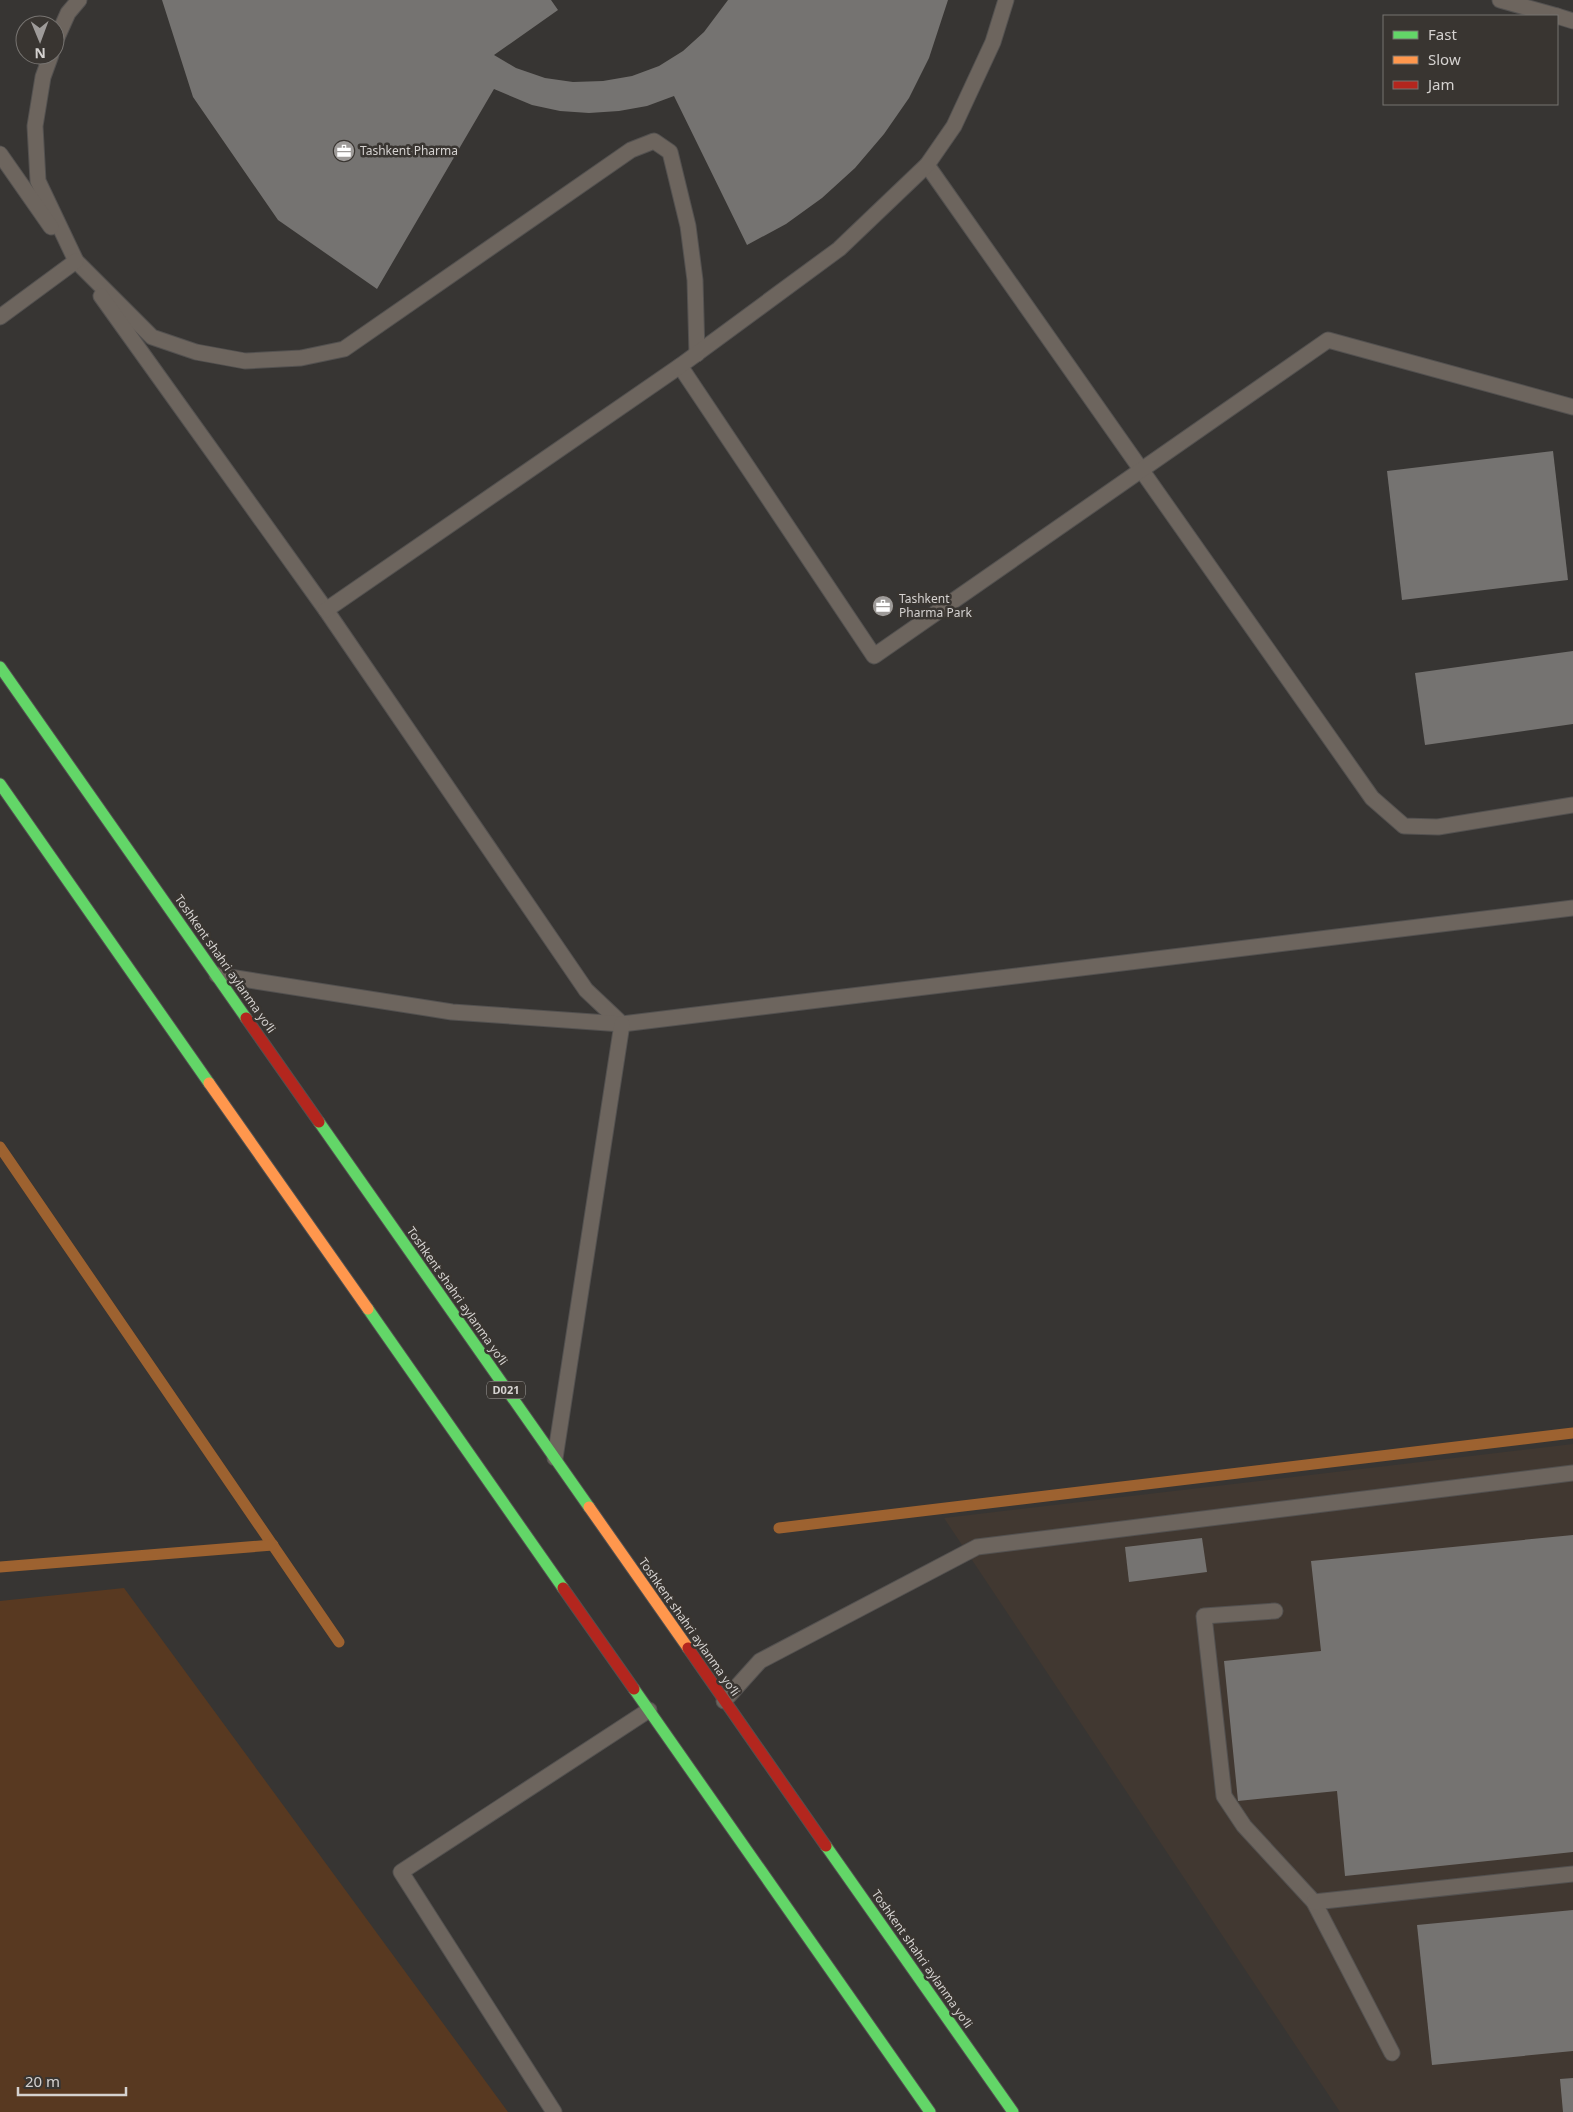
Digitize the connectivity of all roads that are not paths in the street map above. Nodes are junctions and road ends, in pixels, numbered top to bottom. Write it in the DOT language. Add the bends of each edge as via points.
graph roads {
  1 [pos="79,0"];
  2 [pos="1006,0"];
  3 [pos="1500,0"];
  4 [pos="1553,15"];
  5 [pos="1558,16"];
  6 [pos="65,19"];
  7 [pos="1573,21"];
  8 [pos="47,65"];
  9 [pos="0,154"];
  10 [pos="927,165"];
  11 [pos="76,261"];
  12 [pos="0,318"];
  13 [pos="697,354"];
  14 [pos="680,366"];
  15 [pos="1573,406"];
  16 [pos="1142,470"];
  17 [pos="326,610"];
  18 [pos="0,667"];
  19 [pos="0,784"];
  20 [pos="1573,804"];
  21 [pos="1573,908"];
  22 [pos="216,975"];
  23 [pos="622,1024"];
  24 [pos="555,1459"];
  25 [pos="1573,1473"];
  26 [pos="1275,1611"];
  27 [pos="724,1701"];
  28 [pos="649,1710"];
  29 [pos="1573,1874"];
  30 [pos="1314,1902"];
  31 [pos="1392,2053"];
  32 [pos="554,2112"];
  33 [pos="930,2112"];
  34 [pos="1013,2112"];
  1 -- 6 [label="lane"];
  2 -- 10 [label="lane" via="993,42 969,95 954,126"];
  3 -- 4 [label="lane"];
  5 -- 7 [label="lane"];
  8 -- 11 [label="lane" via="35,126 38,181"];
  9 -- 11 [label="lane"];
  10 -- 13 [label="lane" via="839,249"];
  10 -- 16 [label="lane"];
  11 -- 12 [label="lane"];
  11 -- 13 [label="lane" via="152,337 196,352 245,361 310,356 344,349 631,150 654,141 670,152 688,226 695,280"];
  11 -- 17 [label="lane"];
  13 -- 14 [label="lane"];
  14 -- 16 [label="lane" via="874,656"];
  14 -- 17 [label="lane"];
  15 -- 16 [label="lane" via="1328,340"];
  16 -- 20 [label="lane" via="1372,798 1404,826 1438,827"];
  17 -- 23 [label="lane" via="586,990"];
  18 -- 22 [label="highway, Toshkent shahri aylanma yoʻli / D021"];
  19 -- 28 [label="highway"];
  21 -- 23 [label="lane"];
  22 -- 23 [label="lane" via="452,1012"];
  22 -- 24 [label="highway, Toshkent shahri aylanma yoʻli / D021"];
  23 -- 24 [label="lane"];
  24 -- 27 [label="highway, Toshkent shahri aylanma yoʻli / D021"];
  25 -- 27 [label="lane" via="977,1547 760,1661"];
  26 -- 30 [label="lane" via="1204,1616 1224,1796 1244,1826"];
  27 -- 34 [label="highway, Toshkent shahri aylanma yoʻli / D021"];
  28 -- 32 [label="lane" via="401,1872"];
  28 -- 33 [label="highway"];
  29 -- 30 [label="lane"];
  30 -- 31 [label="lane"];
}
